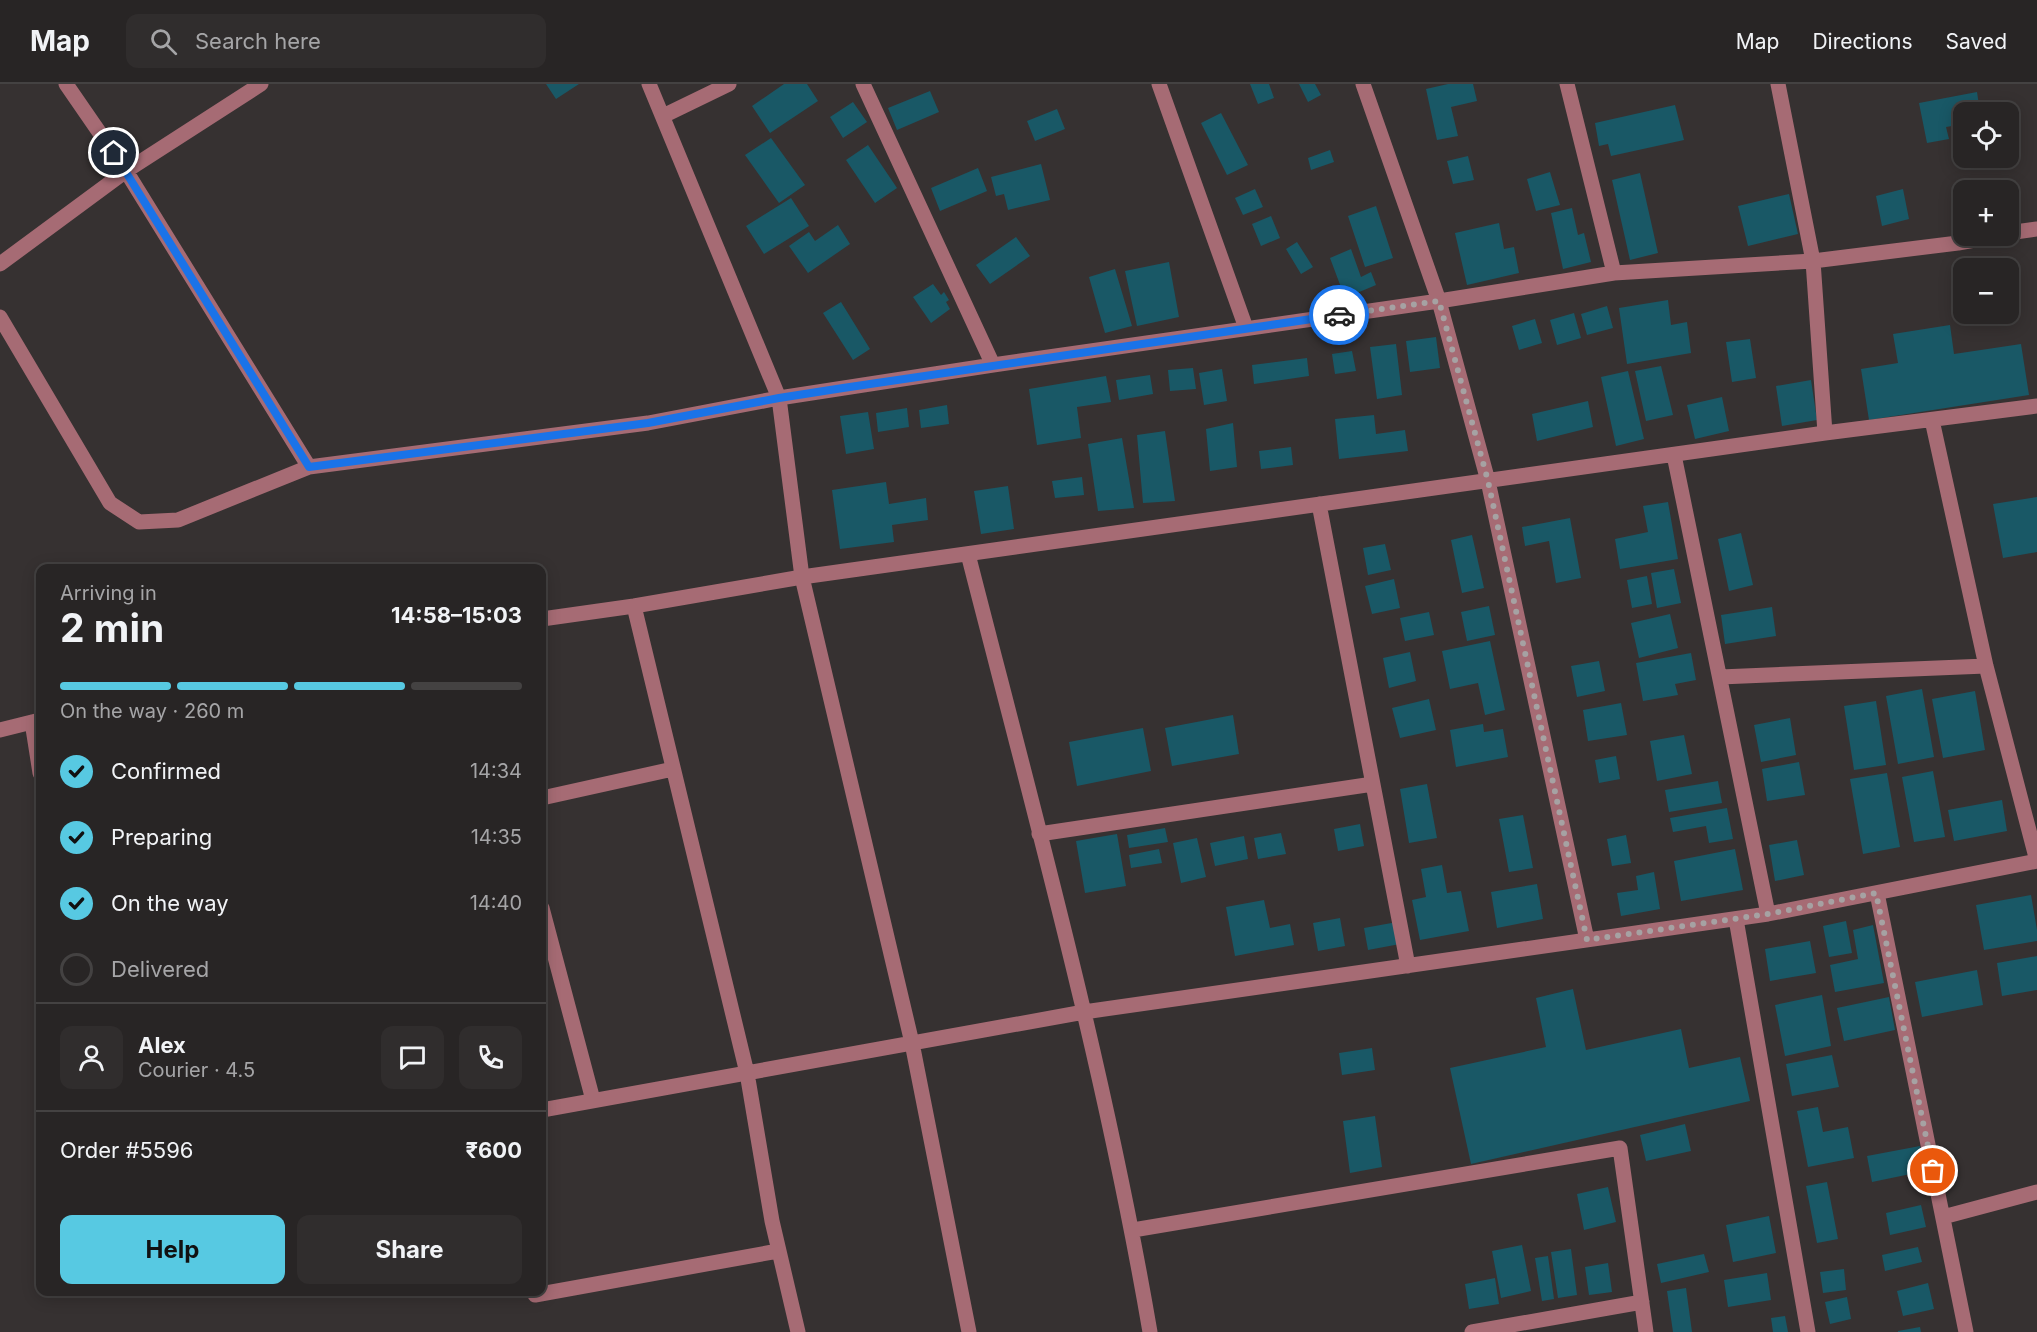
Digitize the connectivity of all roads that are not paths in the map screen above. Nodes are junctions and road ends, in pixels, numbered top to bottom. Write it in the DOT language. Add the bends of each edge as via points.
graph roads {
  1 [pos="66,84"];
  2 [pos="261,84"];
  3 [pos="650,84"];
  4 [pos="729,84"];
  5 [pos="863,84"];
  6 [pos="1159,84"];
  7 [pos="1363,84"];
  8 [pos="1567,84"];
  9 [pos="1779,84"];
  10 [pos="663,116"];
  11 [pos="126,171"];
  12 [pos="2037,229"];
  13 [pos="2019,231"];
  14 [pos="1953,244"];
  15 [pos="1813,261"];
  16 [pos="0,264"];
  17 [pos="1614,273"];
  18 [pos="1439,301"];
  19 [pos="0,317"];
  20 [pos="1246,328"];
  21 [pos="993,364"];
  22 [pos="779,398"];
  23 [pos="2037,406"];
  24 [pos="1932,420"];
  25 [pos="1825,433"];
  26 [pos="1674,455"];
  27 [pos="309,467"];
  28 [pos="1488,481"];
  29 [pos="1319,504"];
  30 [pos="968,554"];
  31 [pos="802,577"];
  32 [pos="634,606"];
  33 [pos="546,618"];
  34 [pos="1986,666"];
  35 [pos="1720,677"];
  36 [pos="36,721"];
  37 [pos="0,730"];
  38 [pos="673,769"];
  39 [pos="1373,784"];
  40 [pos="546,797"];
  41 [pos="1039,834"];
  42 [pos="1876,893"];
  43 [pos="1768,914"];
  44 [pos="1736,919"];
  45 [pos="546,923"];
  46 [pos="1587,940"];
  47 [pos="1408,966"];
  48 [pos="1084,1012"];
  49 [pos="912,1043"];
  50 [pos="747,1073"];
  51 [pos="593,1101"];
  52 [pos="546,1109"];
  53 [pos="2037,1192"];
  54 [pos="1943,1217"];
  55 [pos="1132,1230"];
  56 [pos="778,1251"];
  57 [pos="546,1293"];
  58 [pos="1642,1302"];
  59 [pos="798,1332"];
  60 [pos="969,1332"];
  61 [pos="1150,1332"];
  62 [pos="1472,1332"];
  63 [pos="1646,1332"];
  64 [pos="1808,1332"];
  65 [pos="1966,1332"];
  1 -- 11 [label="street"];
  2 -- 11 [label="street"];
  3 -- 10 [label="street"];
  4 -- 10 [label="street"];
  5 -- 21 [label="street"];
  6 -- 20 [label="street"];
  7 -- 18 [label="street"];
  8 -- 17 [label="street"];
  9 -- 15 [label="street"];
  10 -- 22 [label="street"];
  11 -- 16 [label="street"];
  11 -- 27 [label="street"];
  12 -- 13 [label="street"];
  14 -- 15 [label="street"];
  15 -- 17 [label="street"];
  15 -- 25 [label="street"];
  17 -- 18 [label="street"];
  18 -- 20 [label="street"];
  18 -- 28 [label="street"];
  19 -- 27 [label="street" via="110,503 139,522 178,520"];
  20 -- 21 [label="street"];
  21 -- 22 [label="street"];
  22 -- 27 [label="street" via="648,423"];
  22 -- 31 [label="street"];
  23 -- 24 [label="street"];
  24 -- 25 [label="street"];
  24 -- 34 [label="street"];
  25 -- 26 [label="street"];
  26 -- 28 [label="street"];
  26 -- 35 [label="street"];
  28 -- 29 [label="street"];
  28 -- 46 [label="street"];
  29 -- 30 [label="street"];
  29 -- 39 [label="street"];
  30 -- 31 [label="street"];
  30 -- 41 [label="street"];
  31 -- 32 [label="street"];
  31 -- 49 [label="street"];
  32 -- 33 [label="street"];
  32 -- 38 [label="street"];
  34 -- 35 [label="street"];
  34 -- 42 [label="street" via="2037,861"];
  35 -- 43 [label="street"];
  36 -- 37 [label="street"];
  38 -- 40 [label="street"];
  38 -- 50 [label="street"];
  39 -- 41 [label="street"];
  39 -- 47 [label="street"];
  41 -- 48 [label="street"];
  42 -- 43 [label="street"];
  42 -- 54 [label="street"];
  43 -- 44 [label="street"];
  44 -- 46 [label="street"];
  44 -- 64 [label="street"];
  45 -- 51 [label="street"];
  46 -- 47 [label="street"];
  47 -- 48 [label="street"];
  48 -- 49 [label="street"];
  48 -- 55 [label="street"];
  49 -- 50 [label="street"];
  49 -- 60 [label="street"];
  50 -- 51 [label="street"];
  50 -- 56 [label="street"];
  51 -- 52 [label="street"];
  53 -- 54 [label="street"];
  54 -- 65 [label="street"];
  55 -- 58 [label="street" via="1620,1149"];
  55 -- 61 [label="street"];
  56 -- 57 [label="street"];
  56 -- 59 [label="street"];
  58 -- 62 [label="street"];
  58 -- 63 [label="street"];
}
